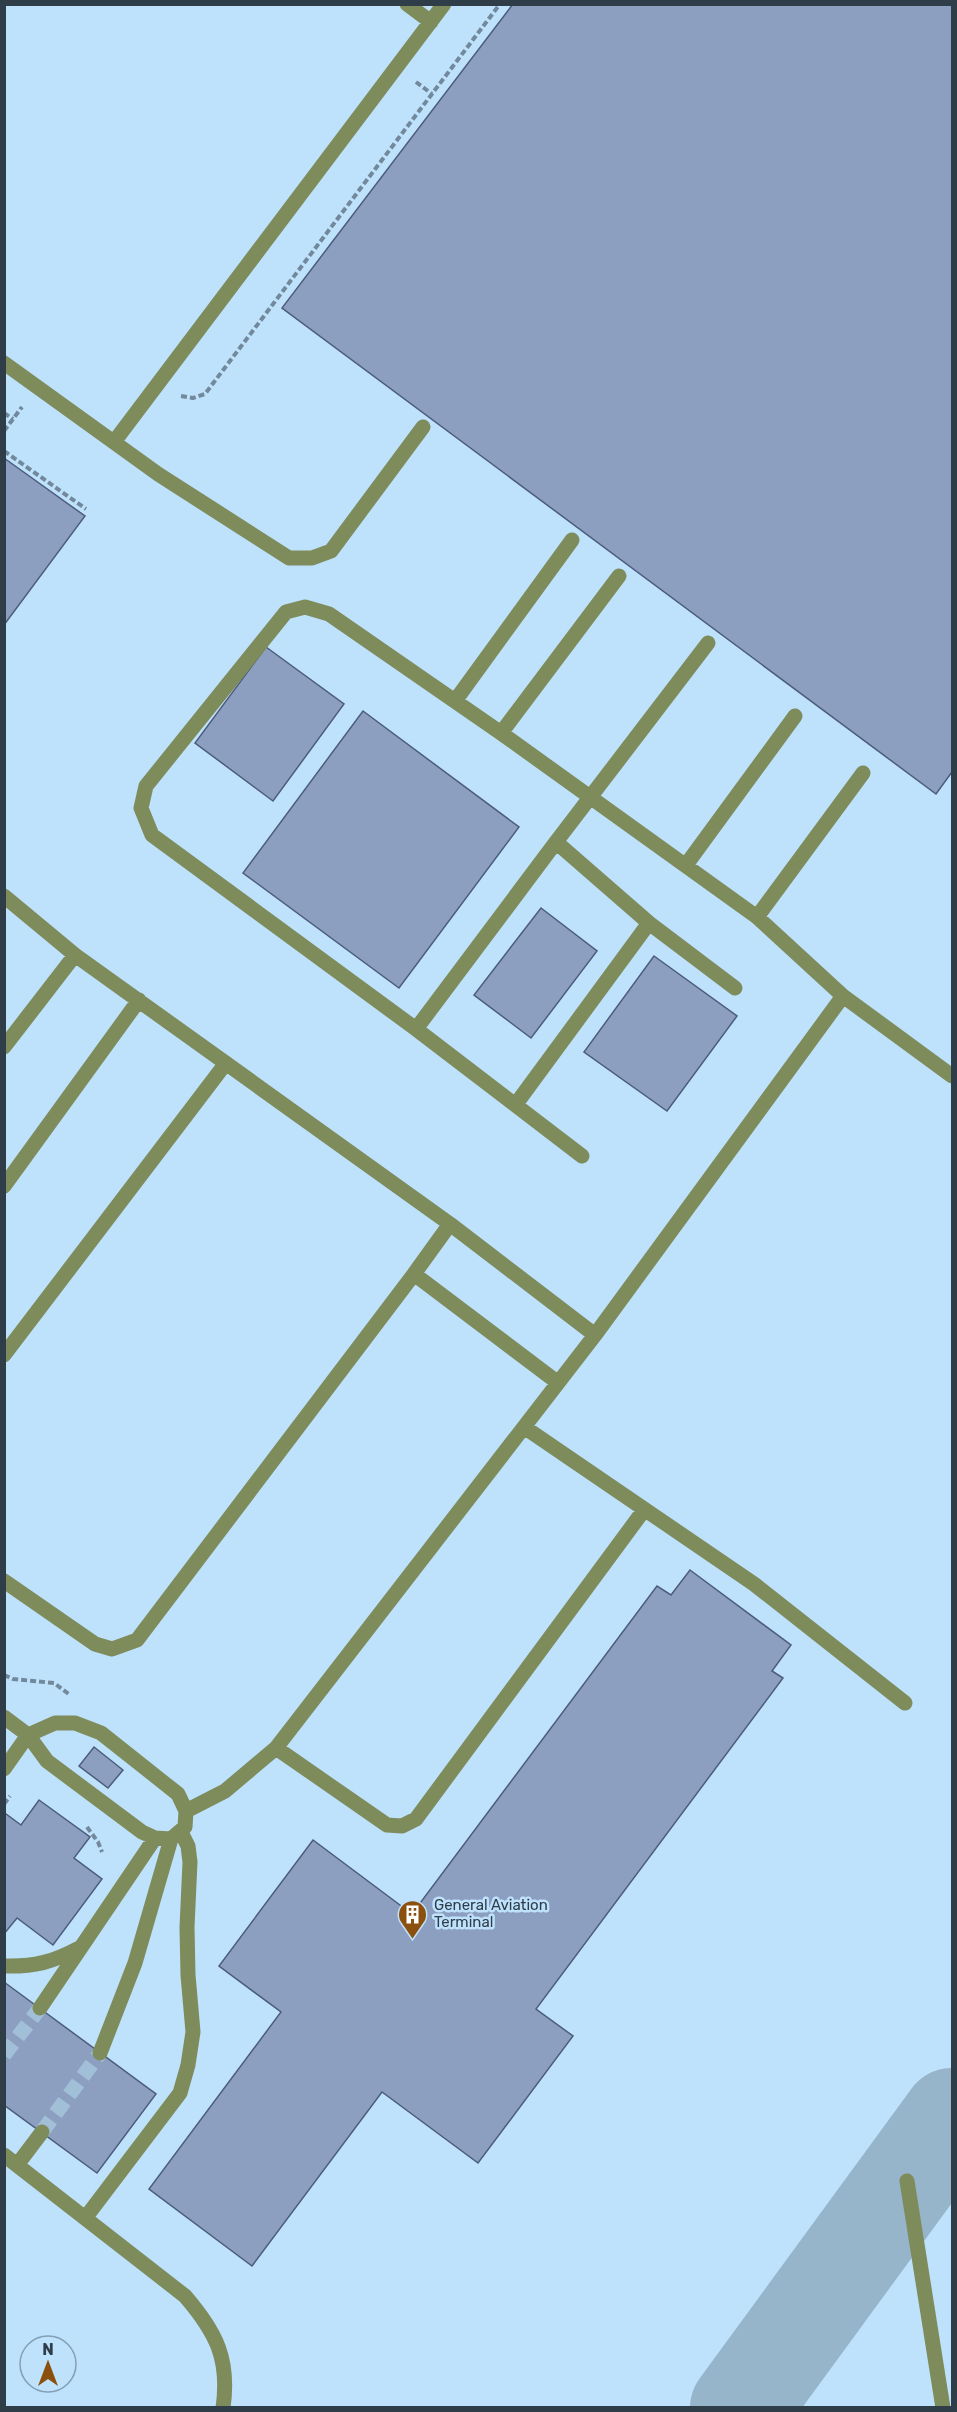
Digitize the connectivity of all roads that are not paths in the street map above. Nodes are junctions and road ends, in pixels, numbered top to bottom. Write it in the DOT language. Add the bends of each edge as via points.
graph roads {
  1 [pos="407,4"];
  2 [pos="444,4"];
  3 [pos="431,22"];
  4 [pos="4,363"];
  5 [pos="423,427"];
  6 [pos="114,442"];
  7 [pos="572,540"];
  8 [pos="619,576"];
  9 [pos="708,643"];
  10 [pos="455,701"];
  11 [pos="795,716"];
  12 [pos="501,733"];
  13 [pos="863,773"];
  14 [pos="591,799"];
  15 [pos="556,842"];
  16 [pos="686,865"];
  17 [pos="4,896"];
  18 [pos="757,917"];
  19 [pos="648,923"];
  20 [pos="75,955"];
  21 [pos="735,988"];
  22 [pos="843,996"];
  23 [pos="139,1000"];
  24 [pos="416,1029"];
  25 [pos="4,1047"];
  26 [pos="226,1063"];
  27 [pos="952,1076"];
  28 [pos="516,1104"];
  29 [pos="582,1156"];
  30 [pos="4,1186"];
  31 [pos="450,1224"];
  32 [pos="414,1274"];
  33 [pos="595,1335"];
  34 [pos="4,1355"];
  35 [pos="557,1382"];
  36 [pos="524,1427"];
  37 [pos="644,1510"];
  38 [pos="4,1581"];
  39 [pos="905,1703"];
  40 [pos="4,1718"];
  41 [pos="28,1735"];
  42 [pos="276,1748"];
  43 [pos="4,1769"];
  44 [pos="186,1811"];
  45 [pos="176,1836"];
  46 [pos="155,1838"];
  47 [pos="82,1947"];
  48 [pos="4,1966"];
  49 [pos="40,2008"];
  50 [pos="100,2053"];
  51 [pos="42,2132"];
  52 [pos="11,2160"];
  53 [pos="906,2181"];
  54 [pos="86,2217"];
  55 [pos="223,2408"];
  56 [pos="943,2408"];
  1 -- 3 [label="street"];
  2 -- 3 [label="street"];
  3 -- 6 [label="street"];
  4 -- 6 [label="street"];
  5 -- 6 [label="street" via="331,551 312,558 289,558"];
  7 -- 10 [label="street"];
  8 -- 12 [label="street"];
  9 -- 14 [label="street"];
  10 -- 12 [label="street"];
  10 -- 24 [label="street" via="329,614 305,608 286,612 146,786 141,808 152,835"];
  11 -- 16 [label="street"];
  12 -- 14 [label="street"];
  13 -- 18 [label="street"];
  14 -- 15 [label="street"];
  14 -- 16 [label="street"];
  15 -- 19 [label="street"];
  15 -- 24 [label="street"];
  16 -- 18 [label="street"];
  17 -- 20 [label="street"];
  18 -- 22 [label="street"];
  19 -- 21 [label="street"];
  19 -- 28 [label="street"];
  20 -- 23 [label="street"];
  20 -- 25 [label="street"];
  22 -- 27 [label="street"];
  22 -- 33 [label="street"];
  23 -- 26 [label="street"];
  23 -- 30 [label="street"];
  24 -- 28 [label="street"];
  26 -- 31 [label="street"];
  26 -- 34 [label="street"];
  28 -- 29 [label="street"];
  31 -- 32 [label="street"];
  31 -- 33 [label="street"];
  32 -- 35 [label="street"];
  32 -- 38 [label="street" via="137,1640 112,1649 95,1644"];
  33 -- 35 [label="street"];
  35 -- 36 [label="street"];
  36 -- 37 [label="street"];
  36 -- 42 [label="street"];
  37 -- 39 [label="street" via="754,1584"];
  37 -- 42 [label="street" via="416,1819 402,1826 387,1825"];
  40 -- 41 [label="street"];
  41 -- 43 [label="street"];
  41 -- 44 [label="street" via="55,1723 75,1723 101,1733 178,1794"];
  41 -- 46 [label="street" via="47,1761"];
  42 -- 44 [label="street" via="225,1791"];
  44 -- 45 [label="street" via="187,1820"];
  45 -- 46 [label="street"];
  45 -- 50 [label="street" via="135,1963"];
  45 -- 54 [label="street" via="188,1846 190,1862 187,1927 193,2032 188,2065 180,2093"];
  46 -- 47 [label="street"];
  47 -- 48 [label="street" via="54,1961"];
  47 -- 49 [label="street"];
  51 -- 52 [label="street"];
  52 -- 54 [label="street"];
  53 -- 56 [label="street"];
  54 -- 55 [label="street" via="185,2296 200,2314 221,2354 226,2385"];
}
